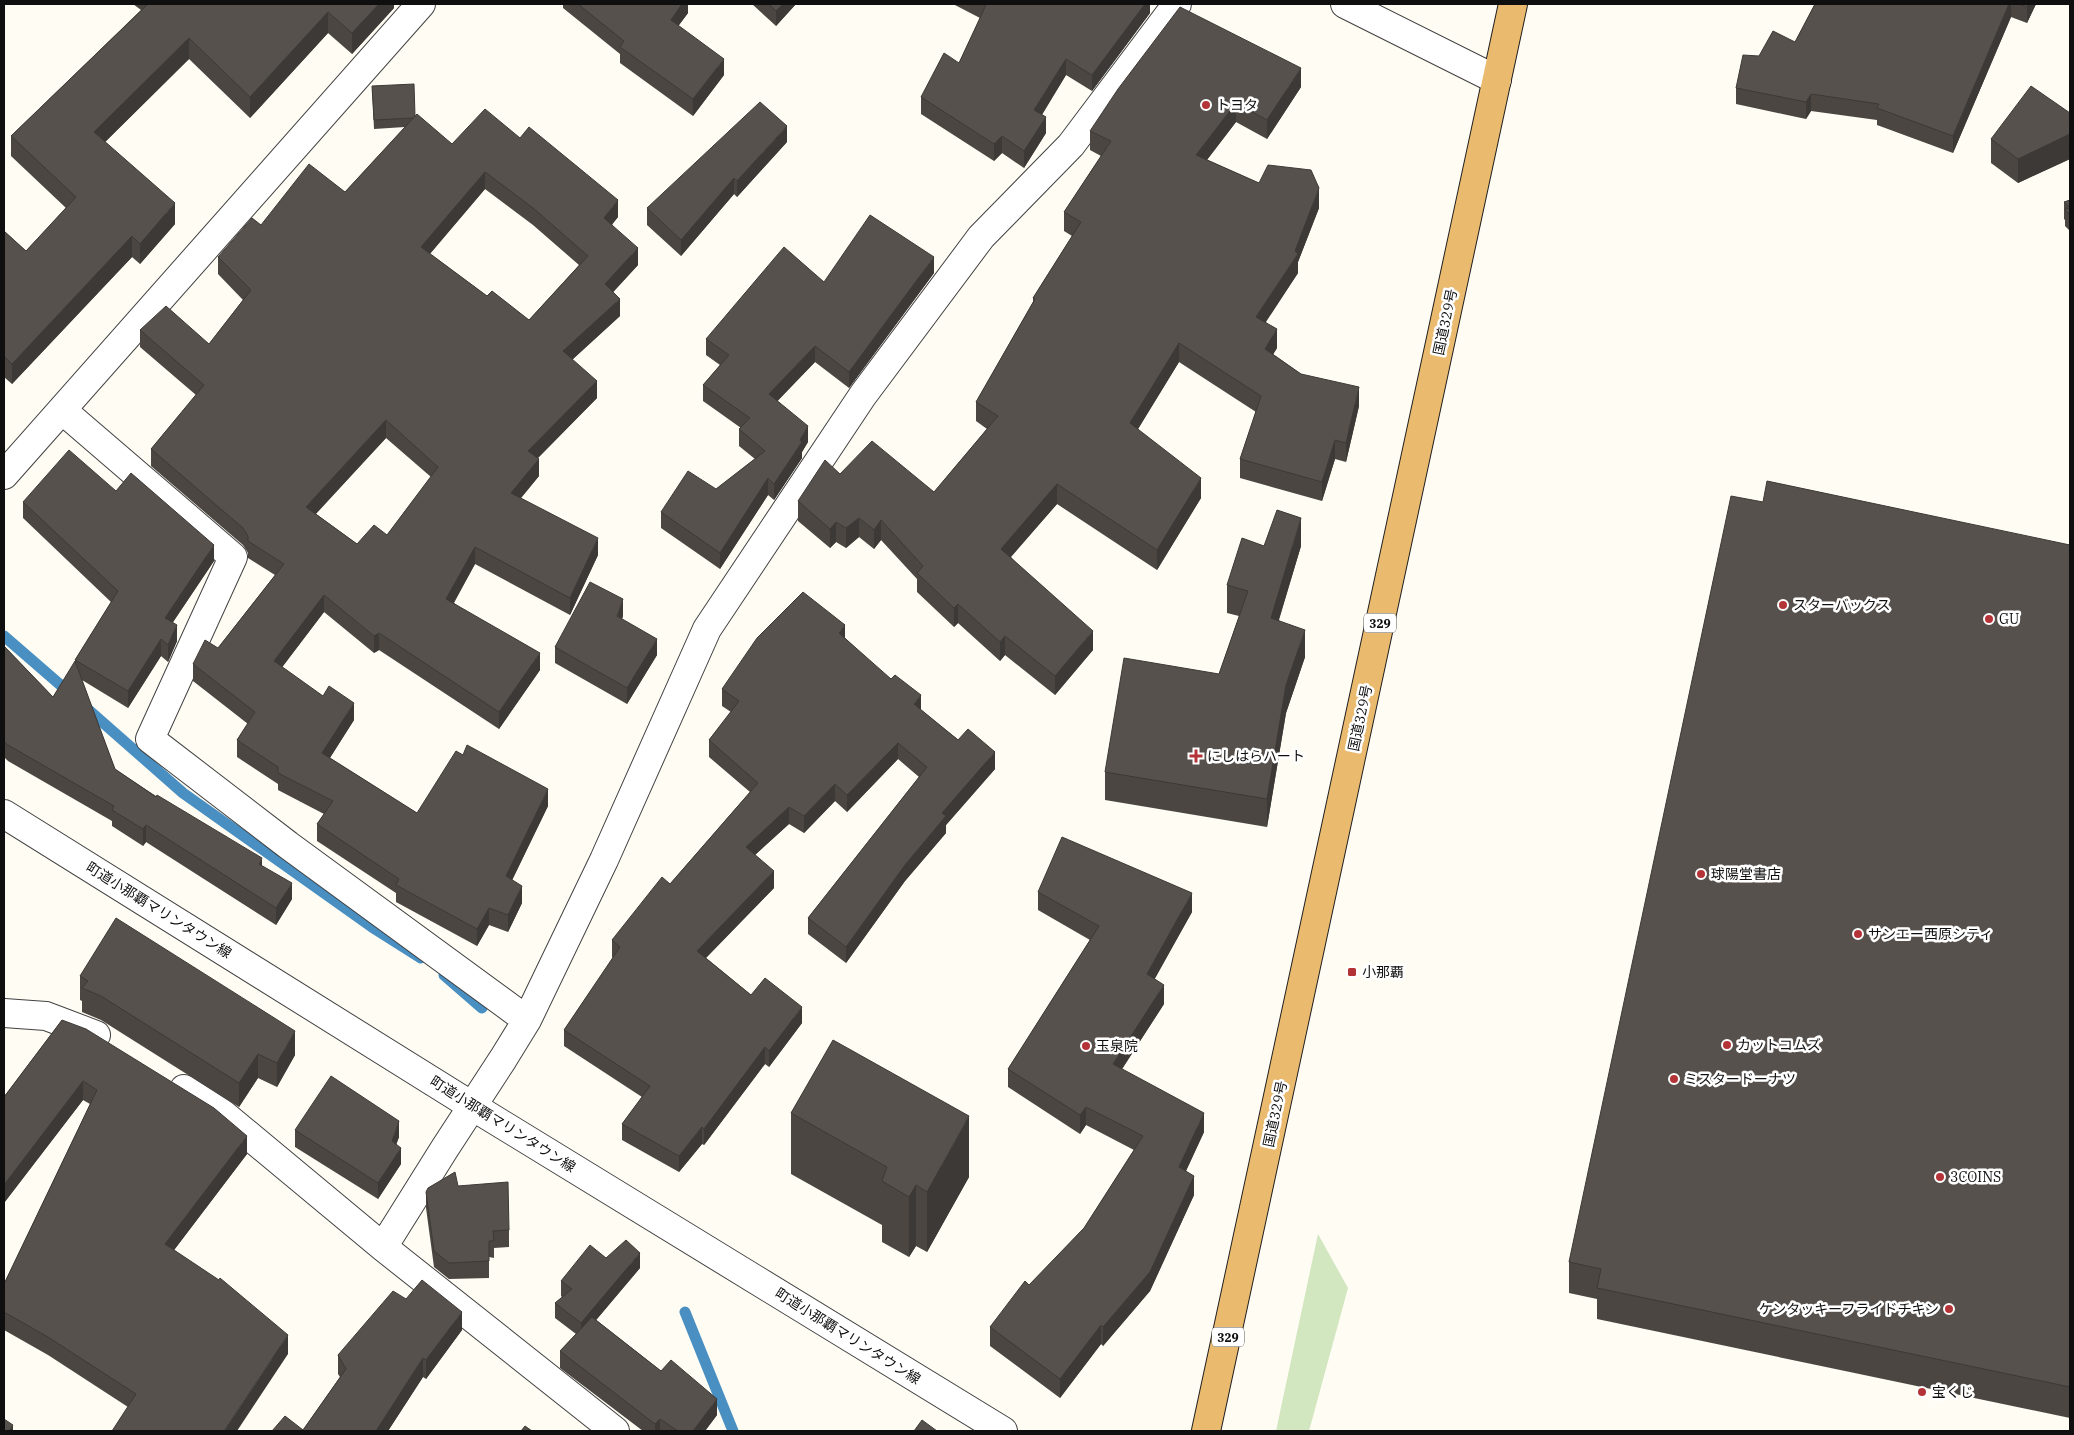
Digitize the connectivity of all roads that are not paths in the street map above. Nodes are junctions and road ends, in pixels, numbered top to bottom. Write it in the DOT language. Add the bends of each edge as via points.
graph roads {
  1 [pos="421,4"];
  2 [pos="1177,4"];
  3 [pos="1345,4"];
  4 [pos="1513,4"];
  5 [pos="1497,80"];
  6 [pos="62,410"];
  7 [pos="6,468"];
  8 [pos="4,814"];
  9 [pos="4,1013"];
  10 [pos="526,1020"];
  11 [pos="118,1048"];
  12 [pos="166,1079"];
  13 [pos="472,1106"];
  14 [pos="384,1247"];
  15 [pos="615,1431"];
  16 [pos="1003,1431"];
  17 [pos="1206,1431"];
  1 -- 6 [label="street"];
  2 -- 10 [label="street" via="1071,145 981,237 863,395 707,629 604,860"];
  3 -- 5 [label="street"];
  4 -- 5 [label="highway, 国道329号 / 329"];
  5 -- 17 [label="highway, 国道329号 / 329"];
  6 -- 7 [label="street"];
  6 -- 10 [label="street" via="233,557 150,739"];
  8 -- 13 [label="street, 町道小那覇マリンタウン線"];
  9 -- 11 [label="street" via="46,1016 93,1033"];
  10 -- 13 [label="street"];
  12 -- 14 [label="street" via="223,1114"];
  13 -- 14 [label="street"];
  13 -- 16 [label="street, 町道小那覇マリンタウン線"];
  14 -- 15 [label="street"];
}
